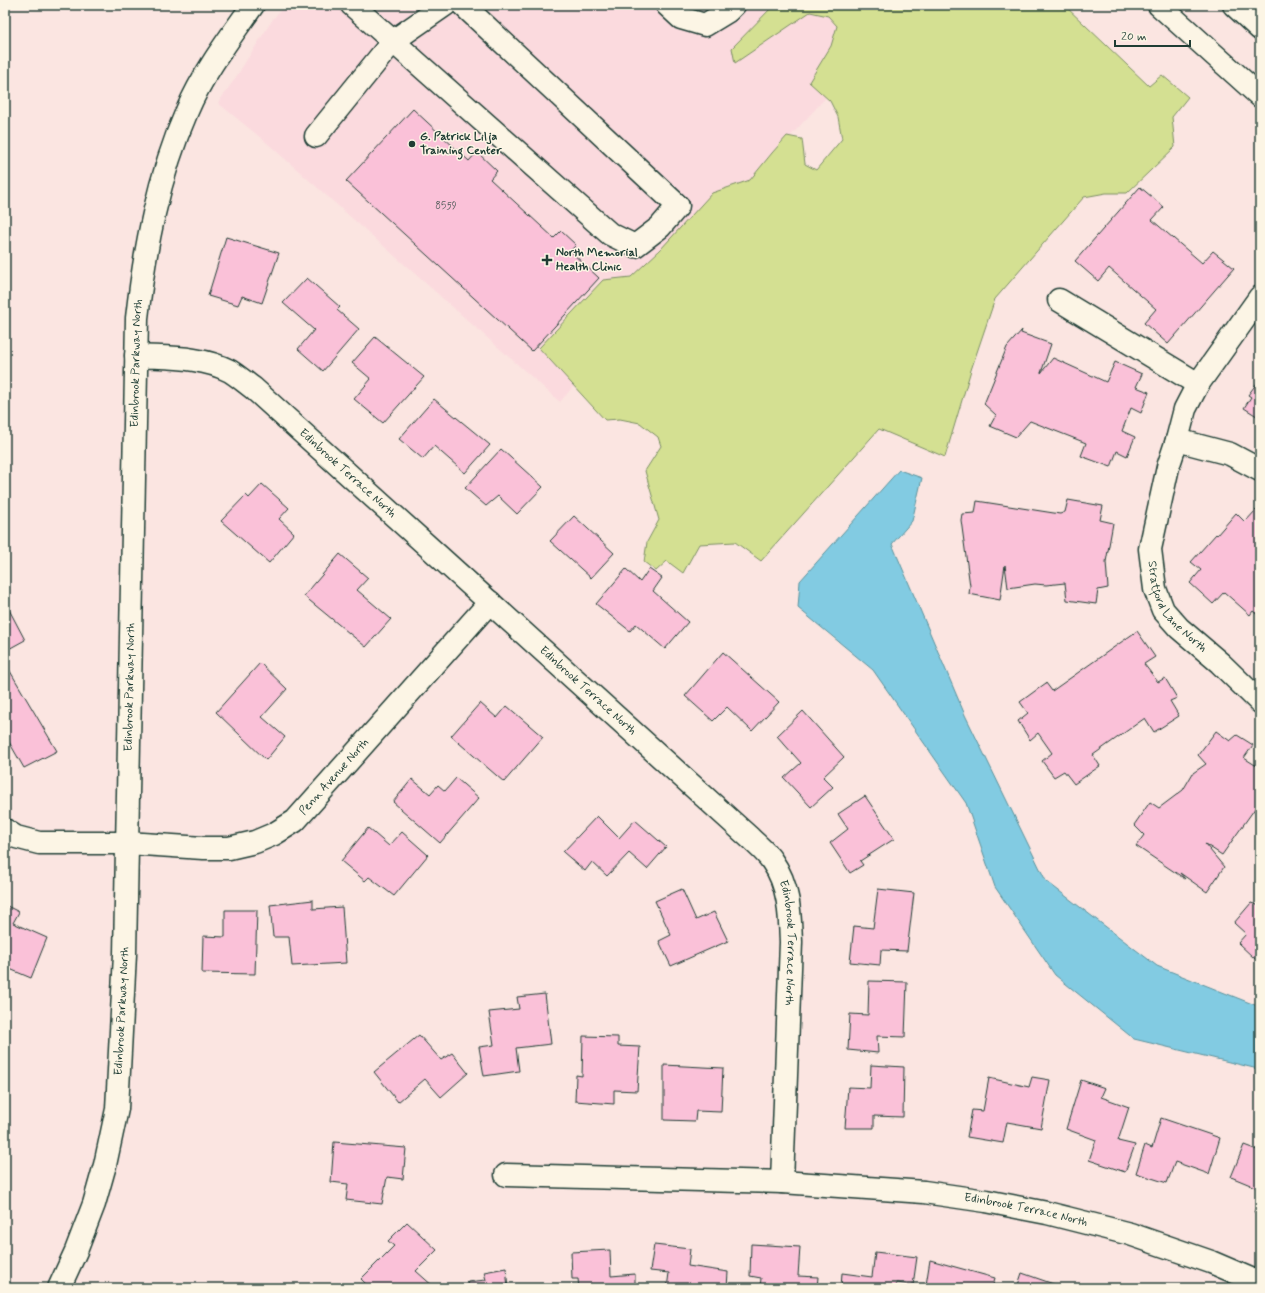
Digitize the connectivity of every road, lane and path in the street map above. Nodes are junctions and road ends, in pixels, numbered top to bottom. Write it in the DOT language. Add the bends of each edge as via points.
graph roads {
  1 [pos="253,5"];
  2 [pos="352,5"];
  3 [pos="445,5"];
  4 [pos="463,5"];
  5 [pos="667,5"];
  6 [pos="1159,5"];
  7 [pos="1234,5"];
  8 [pos="727,7"];
  9 [pos="1260,29"];
  10 [pos="392,41"];
  11 [pos="1260,96"];
  12 [pos="316,136"];
  13 [pos="1260,297"];
  14 [pos="1058,300"];
  15 [pos="136,356"];
  16 [pos="1198,384"];
  17 [pos="1177,440"];
  18 [pos="1260,470"];
  19 [pos="490,602"];
  20 [pos="1260,702"];
  21 [pos="5,830"];
  22 [pos="127,843"];
  23 [pos="506,1175"];
  24 [pos="782,1182"];
  25 [pos="1260,1283"];
  26 [pos="59,1288"];
  1 -- 15 [label="street, Edinbrook Parkway North" via="200,85 187,111 169,160 152,221 142,277"];
  2 -- 10 [label="street"];
  3 -- 10 [label="street"];
  4 -- 10 [label="street" via="678,206 660,227 635,246 610,234"];
  5 -- 8 [label="street" via="681,18 705,25"];
  6 -- 11 [label="street"];
  7 -- 9 [label="street"];
  10 -- 12 [label="street"];
  13 -- 16 [label="street, Stratford Lane North"];
  14 -- 16 [label="street"];
  15 -- 19 [label="street, Edinbrook Terrace North" via="182,358 209,363 231,372 253,388"];
  15 -- 22 [label="street, Edinbrook Parkway North"];
  16 -- 17 [label="street, Stratford Lane North" via="1185,408"];
  17 -- 18 [label="street" via="1230,454"];
  17 -- 20 [label="street, Stratford Lane North" via="1168,467 1150,549 1155,589 1163,610 1179,628"];
  19 -- 22 [label="street, Penn Avenue North" via="295,821 255,842 229,848"];
  19 -- 24 [label="street, Edinbrook Terrace North" via="772,860 784,884 790,913 791,942"];
  21 -- 22 [label="street, Penn Avenue North" via="16,837 38,843"];
  22 -- 26 [label="street, Edinbrook Parkway North" via="125,954 117,1109 94,1204"];
  23 -- 24 [label="street, Edinbrook Terrace North"];
  24 -- 25 [label="street, Edinbrook Terrace North" via="924,1192 1047,1213 1130,1234 1211,1262"];
}
